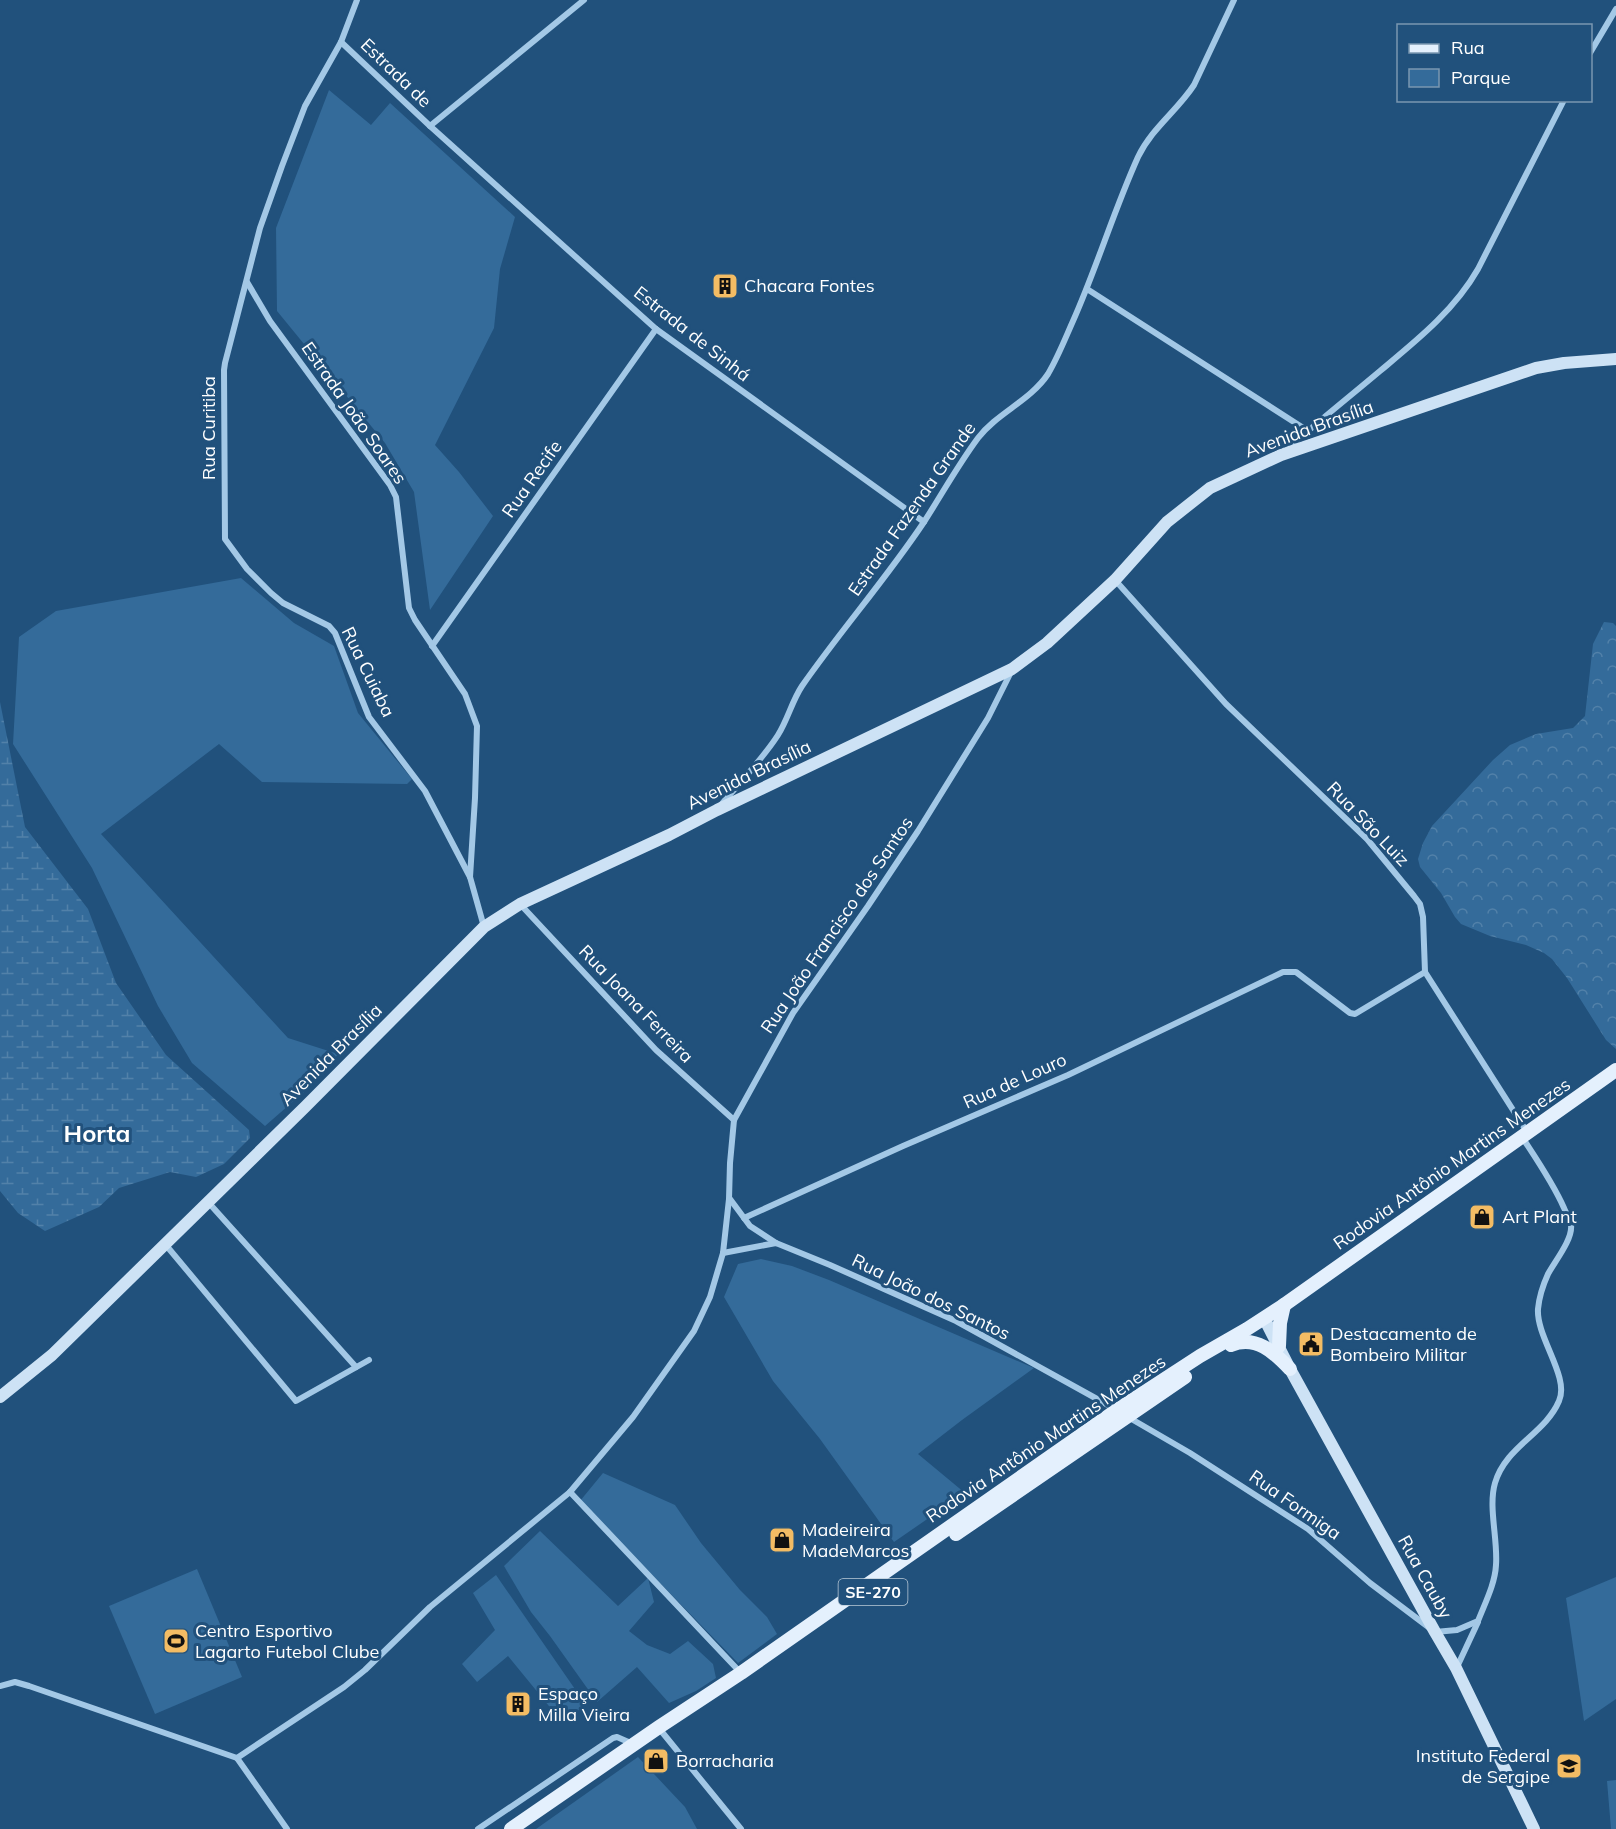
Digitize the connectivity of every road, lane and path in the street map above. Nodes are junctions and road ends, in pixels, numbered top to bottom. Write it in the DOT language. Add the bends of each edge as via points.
graph roads {
  1 [pos="357,0"];
  2 [pos="584,0"];
  3 [pos="1234,0"];
  4 [pos="1616,9"];
  5 [pos="341,42"];
  6 [pos="1592,50"];
  7 [pos="1562,102"];
  8 [pos="430,126"];
  9 [pos="247,282"];
  10 [pos="1087,289"];
  11 [pos="656,329"];
  12 [pos="1616,359"];
  13 [pos="1308,431"];
  14 [pos="1281,455"];
  15 [pos="924,522"];
  16 [pos="247,569"];
  17 [pos="1115,580"];
  18 [pos="432,646"];
  19 [pos="1012,669"];
  20 [pos="717,810"];
  21 [pos="470,878"];
  22 [pos="520,904"];
  23 [pos="484,927"];
  24 [pos="1425,972"];
  25 [pos="1616,1070"];
  26 [pos="734,1120"];
  27 [pos="1524,1134"];
  28 [pos="729,1199"];
  29 [pos="208,1202"];
  30 [pos="744,1218"];
  31 [pos="776,1243"];
  32 [pos="165,1244"];
  33 [pos="723,1253"];
  34 [pos="1284,1305"];
  35 [pos="1264,1318"];
  36 [pos="1249,1328"];
  37 [pos="1231,1345"];
  38 [pos="1279,1346"];
  39 [pos="369,1360"];
  40 [pos="356,1367"];
  41 [pos="1290,1369"];
  42 [pos="0,1397"];
  43 [pos="1122,1413"];
  44 [pos="570,1491"];
  45 [pos="1478,1621"];
  46 [pos="1435,1632"];
  47 [pos="1456,1668"];
  48 [pos="741,1673"];
  49 [pos="1,1683"];
  50 [pos="662,1732"];
  51 [pos="633,1744"];
  52 [pos="237,1758"];
  53 [pos="287,1829"];
  54 [pos="478,1829"];
  55 [pos="511,1829"];
  56 [pos="522,1829"];
  57 [pos="741,1829"];
  58 [pos="1534,1829"];
  1 -- 5 [label="street"];
  2 -- 8 [label="street"];
  3 -- 10 [label="street, Estrada Fazenda Grande" via="1194,85 1153,132 1139,156"];
  4 -- 6 [label="street"];
  5 -- 8 [label="street, Estrada de"];
  5 -- 9 [label="street" via="308,100 286,156 260,228"];
  7 -- 13 [label="street" via="1462,294 1406,349"];
  8 -- 11 [label="street, Estrada de Sinhá"];
  9 -- 16 [label="street, Rua Curitiba" via="224,370 224,536"];
  9 -- 18 [label="street, Estrada João Soares" via="270,321 393,491 409,609"];
  10 -- 13 [label="street"];
  10 -- 15 [label="street, Estrada Fazenda Grande" via="1047,374 1030,394 984,430"];
  11 -- 15 [label="street, Estrada de Sinhá"];
  11 -- 18 [label="street, Rua Recife"];
  12 -- 14 [label="main road, Avenida Brasília" via="1536,368"];
  13 -- 14 [label="street"];
  14 -- 17 [label="main road, Avenida Brasília" via="1210,488 1167,522"];
  15 -- 20 [label="street, Estrada Fazenda Grande" via="802,686 774,741"];
  16 -- 21 [label="street, Rua Cuiaba" via="284,603 335,633 369,717 425,791"];
  17 -- 19 [label="main road, Avenida Brasília" via="1047,644"];
  17 -- 24 [label="street, Rua São Luiz" via="1226,704 1367,838 1414,896 1424,917"];
  18 -- 21 [label="street, Estrada João Soares" via="465,694 477,726"];
  19 -- 20 [label="main road, Avenida Brasília"];
  19 -- 26 [label="street, Rua João Francisco dos Santos" via="988,718 918,831 793,1013"];
  20 -- 22 [label="main road, Avenida Brasília"];
  21 -- 23 [label="street, Estrada João Soares"];
  22 -- 23 [label="main road, Avenida Brasília"];
  22 -- 26 [label="street, Rua Joana Ferreira" via="656,1050"];
  23 -- 29 [label="main road, Avenida Brasília"];
  24 -- 27 [label="street"];
  24 -- 30 [label="street, Rua de Louro" via="1355,1014 1296,972 1282,972 1068,1075"];
  25 -- 27 [label="main road, Rodovia Antônio Martins Menezes / SE-270"];
  26 -- 28 [label="street, Rua João Francisco dos Santos"];
  27 -- 34 [label="main road, Rodovia Antônio Martins Menezes / SE-270"];
  27 -- 45 [label="street" via="1571,1224 1569,1237 1548,1276 1538,1311 1562,1392 1555,1409 1499,1473 1493,1491 1496,1565"];
  28 -- 30 [label="street, Rua João dos Santos"];
  28 -- 33 [label="street, Rua João Francisco dos Santos"];
  29 -- 32 [label="main road, Avenida Brasília"];
  29 -- 40 [label="street"];
  30 -- 31 [label="street, Rua João dos Santos"];
  31 -- 33 [label="street"];
  31 -- 43 [label="street, Rua João dos Santos" via="956,1321"];
  32 -- 40 [label="street" via="296,1401"];
  32 -- 42 [label="main road, Avenida Brasília" via="52,1355"];
  33 -- 44 [label="street, Rua João Francisco dos Santos" via="710,1298 694,1331 627,1426"];
  34 -- 35 [label="main road, Rodovia Antônio Martins Menezes / SE-270"];
  34 -- 38 [label="main road"];
  35 -- 36 [label="main road, Rodovia Antônio Martins Menezes / SE-270"];
  35 -- 38 [label="main road, Rua Cauby"];
  36 -- 37 [label="main road, Rodovia Antônio Martins Menezes / SE-270"];
  36 -- 43 [label="main road, Rodovia Antônio Martins Menezes / SE-270" via="1200,1356"];
  37 -- 41 [label="main road" via="1250,1342 1265,1347"];
  37 -- 43 [label="main road, Rodovia Antônio Martins Menezes / SE-270"];
  38 -- 41 [label="main road, Rua Cauby"];
  39 -- 40 [label="street"];
  41 -- 46 [label="main road, Rua Cauby"];
  43 -- 46 [label="street, Rua Formiga" via="1308,1529"];
  43 -- 48 [label="main road, Rodovia Antônio Martins Menezes / SE-270"];
  43 -- 50 [label="main road, Rodovia Antônio Martins Menezes / SE-270" via="861,1600"];
  44 -- 48 [label="street"];
  44 -- 52 [label="street, Rua João Francisco dos Santos" via="430,1607 344,1687"];
  45 -- 46 [label="street"];
  45 -- 47 [label="street"];
  46 -- 47 [label="main road, Rua Cauby"];
  47 -- 58 [label="main road, Rua Cauby"];
  48 -- 51 [label="main road, Rodovia Antônio Martins Menezes / SE-270"];
  49 -- 52 [label="street" via="29,1686"];
  50 -- 56 [label="main road, Rodovia Antônio Martins Menezes / SE-270"];
  50 -- 57 [label="street"];
  51 -- 54 [label="street" via="613,1738"];
  51 -- 55 [label="main road, Rodovia Antônio Martins Menezes / SE-270"];
  52 -- 53 [label="street"];
}
